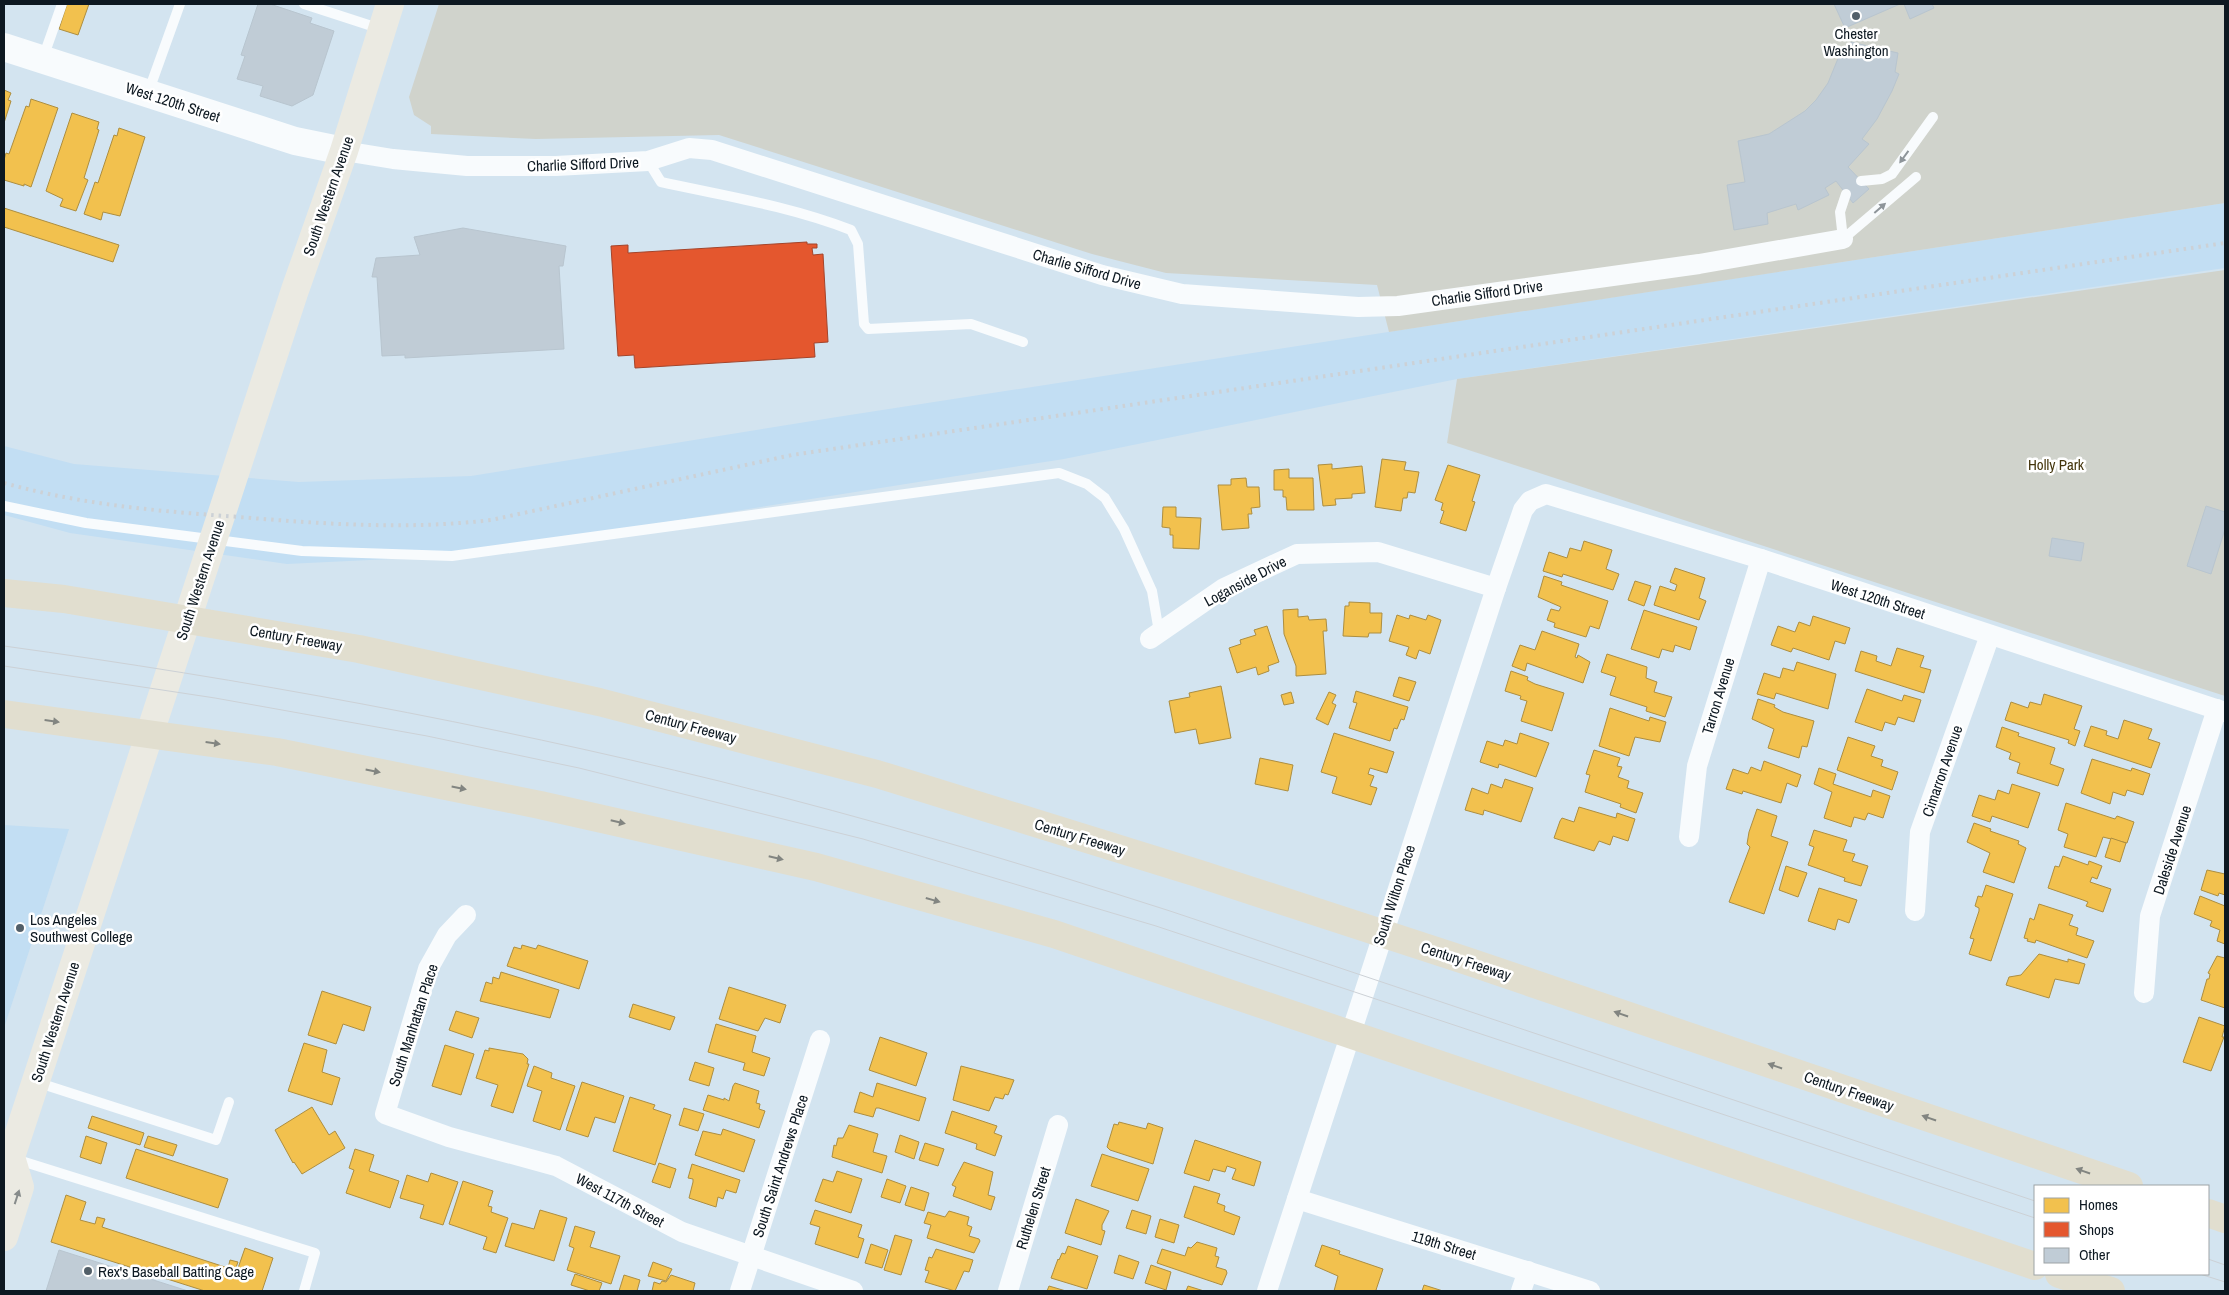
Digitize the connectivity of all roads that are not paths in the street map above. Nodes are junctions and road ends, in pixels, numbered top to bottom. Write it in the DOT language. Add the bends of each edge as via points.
graph roads {
  1 [pos="62,4"];
  2 [pos="180,4"];
  3 [pos="304,4"];
  4 [pos="386,16"];
  5 [pos="4,47"];
  6 [pos="42,59"];
  7 [pos="148,94"];
  8 [pos="1933,117"];
  9 [pos="344,151"];
  10 [pos="648,161"];
  11 [pos="1916,177"];
  12 [pos="1861,181"];
  13 [pos="1846,194"];
  14 [pos="1843,240"];
  15 [pos="1023,342"];
  16 [pos="1530,501"];
  17 [pos="4,506"];
  18 [pos="1762,559"];
  19 [pos="1496,588"];
  20 [pos="4,593"];
  21 [pos="1990,635"];
  22 [pos="1154,636"];
  23 [pos="2221,711"];
  24 [pos="4,714"];
  25 [pos="1689,837"];
  26 [pos="1914,911"];
  27 [pos="466,915"];
  28 [pos="2144,993"];
  29 [pos="820,1040"];
  30 [pos="35,1082"];
  31 [pos="229,1102"];
  32 [pos="385,1114"];
  33 [pos="1058,1125"];
  34 [pos="7,1160"];
  35 [pos="2126,1185"];
  36 [pos="1297,1199"];
  37 [pos="2209,1213"];
  38 [pos="2225,1219"];
  39 [pos="4,1237"];
  40 [pos="750,1257"];
  41 [pos="2034,1266"];
  42 [pos="1528,1271"];
  43 [pos="2062,1275"];
  44 [pos="304,1291"];
  45 [pos="740,1291"];
  46 [pos="853,1291"];
  47 [pos="1008,1291"];
  48 [pos="1267,1291"];
  49 [pos="1521,1291"];
  50 [pos="1590,1291"];
  51 [pos="2111,1291"];
  1 -- 6 [label="lane"];
  2 -- 7 [label="lane"];
  3 -- 4 [label="lane"];
  4 -- 9 [label="main road, South Western Avenue"];
  5 -- 6 [label="street, West 120th Street"];
  6 -- 7 [label="street, West 120th Street"];
  7 -- 9 [label="street, West 120th Street" via="295,141"];
  8 -- 12 [label="lane, one-way" via="1892,174 1882,179"];
  9 -- 10 [label="street, Charlie Sifford Drive" via="467,166"];
  9 -- 30 [label="main road, South Western Avenue" via="307,254"];
  10 -- 14 [label="street, Charlie Sifford Drive" via="689,148 712,150 1140,285 1182,294 1358,307 1398,306 1680,267"];
  10 -- 15 [label="lane" via="661,182 757,201 818,217 851,230 858,244 864,324 868,329 971,324"];
  14 -- 11 [label="lane, one-way"];
  13 -- 14 [label="lane" via="1840,212"];
  16 -- 18 [label="street, West 120th Street" via="1546,494"];
  16 -- 19 [label="street, South Wilton Place" via="1522,510"];
  17 -- 22 [label="lane" via="86,523 302,551 452,556 1059,473 1087,484 1105,498 1124,528 1152,592"];
  18 -- 21 [label="street, West 120th Street"];
  18 -- 25 [label="street, Tarron Avenue" via="1697,766"];
  19 -- 22 [label="street, Loganside Drive" via="1378,552 1297,554 1224,588"];
  19 -- 36 [label="street, South Wilton Place"];
  35 -- 20 [label="highway, Century Freeway, one-way" via="1464,960 876,774 599,702 359,649 64,599"];
  21 -- 23 [label="street, West 120th Street"];
  21 -- 26 [label="street, Cimarron Avenue" via="1920,832"];
  23 -- 28 [label="street, Daleside Avenue" via="2150,916"];
  24 -- 41 [label="highway, one-way" via="277,752 540,805 816,866 1054,934"];
  27 -- 32 [label="street, South Manhattan Place" via="447,934 428,969"];
  29 -- 40 [label="street, South Saint Andrews Place"];
  30 -- 31 [label="lane" via="216,1140"];
  30 -- 34 [label="main road, South Western Avenue"];
  32 -- 40 [label="street, West 117th Street" via="449,1137 556,1166 682,1232"];
  33 -- 47 [label="street, Ruthelen Street"];
  39 -- 34 [label="main road, one-way" via="20,1187"];
  34 -- 44 [label="lane" via="315,1253"];
  36 -- 42 [label="street, 119th Street"];
  36 -- 48 [label="street, South Wilton Place"];
  37 -- 38 [label="highway"];
  40 -- 45 [label="street, South Saint Andrews Place"];
  40 -- 46 [label="street, West 117th Street"];
  42 -- 49 [label="street"];
  42 -- 50 [label="street, 119th Street"];
  43 -- 51 [label="highway"];
}
